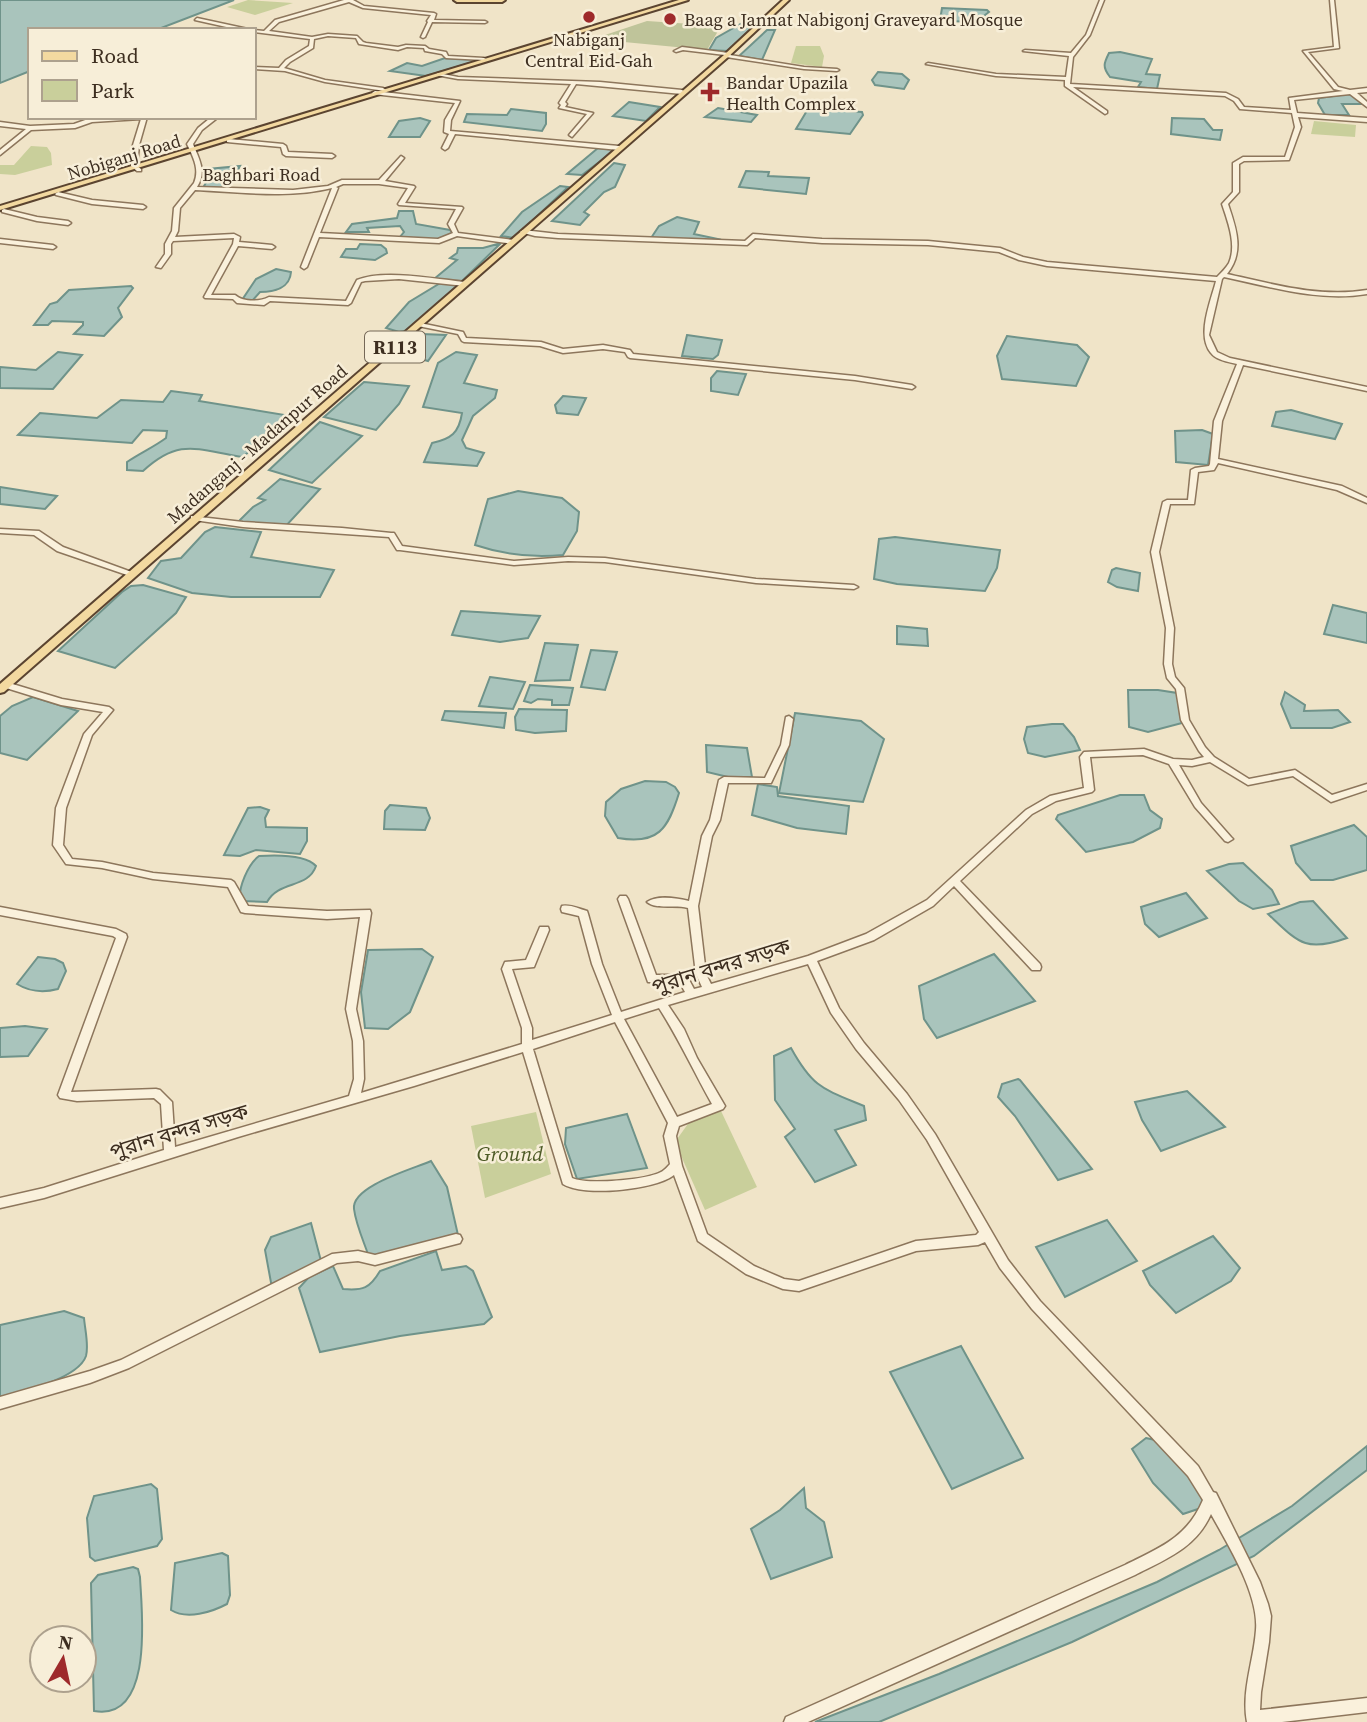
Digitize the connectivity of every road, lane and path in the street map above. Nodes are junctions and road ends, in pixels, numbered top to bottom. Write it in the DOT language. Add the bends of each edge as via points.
graph roads {
  1 [pos="457,0"];
  2 [pos="502,0"];
  3 [pos="685,0"];
  4 [pos="786,0"];
  5 [pos="1102,0"];
  6 [pos="1332,0"];
  7 [pos="695,1"];
  8 [pos="197,19"];
  9 [pos="429,21"];
  10 [pos="485,22"];
  11 [pos="239,28"];
  12 [pos="256,31"];
  13 [pos="266,32"];
  14 [pos="423,37"];
  15 [pos="312,38"];
  16 [pos="676,51"];
  17 [pos="1025,51"];
  18 [pos="501,54"];
  19 [pos="727,55"];
  20 [pos="1072,55"];
  21 [pos="484,59"];
  22 [pos="928,64"];
  23 [pos="256,68"];
  24 [pos="280,70"];
  25 [pos="837,70"];
  26 [pos="438,74"];
  27 [pos="1067,82"];
  28 [pos="574,83"];
  29 [pos="1367,90"];
  30 [pos="1344,91"];
  31 [pos="379,92"];
  32 [pos="682,92"];
  33 [pos="1367,106"];
  34 [pos="1105,112"];
  35 [pos="590,113"];
  36 [pos="599,114"];
  37 [pos="1295,114"];
  38 [pos="109,119"];
  39 [pos="143,119"];
  40 [pos="213,119"];
  41 [pos="1367,120"];
  42 [pos="0,124"];
  43 [pos="30,128"];
  44 [pos="453,132"];
  45 [pos="572,135"];
  46 [pos="229,141"];
  47 [pos="445,148"];
  48 [pos="616,148"];
  49 [pos="194,151"];
  50 [pos="0,153"];
  51 [pos="332,156"];
  52 [pos="401,158"];
  53 [pos="137,168"];
  54 [pos="381,182"];
  55 [pos="193,188"];
  56 [pos="335,188"];
  57 [pos="58,194"];
  58 [pos="143,206"];
  59 [pos="1,210"];
  60 [pos="68,223"];
  61 [pos="523,232"];
  62 [pos="456,234"];
  63 [pos="318,235"];
  64 [pos="238,237"];
  65 [pos="171,239"];
  66 [pos="0,241"];
  67 [pos="513,242"];
  68 [pos="52,247"];
  69 [pos="272,247"];
  70 [pos="159,267"];
  71 [pos="304,267"];
  72 [pos="1222,277"];
  73 [pos="465,284"];
  74 [pos="1367,292"];
  75 [pos="213,297"];
  76 [pos="206,309"];
  77 [pos="420,325"];
  78 [pos="1240,364"];
  79 [pos="912,387"];
  80 [pos="1367,389"];
  81 [pos="1215,460"];
  82 [pos="1367,501"];
  83 [pos="194,518"];
  84 [pos="0,531"];
  85 [pos="133,574"];
  86 [pos="854,587"];
  87 [pos="3,687"];
  88 [pos="789,719"];
  89 [pos="1212,760"];
  90 [pos="1172,762"];
  91 [pos="1367,787"];
  92 [pos="1228,839"];
  93 [pos="956,881"];
  94 [pos="623,898"];
  95 [pos="652,902"];
  96 [pos="693,906"];
  97 [pos="566,909"];
  98 [pos="0,911"];
  99 [pos="544,930"];
  100 [pos="811,959"];
  101 [pos="1036,967"];
  102 [pos="708,989"];
  103 [pos="691,994"];
  104 [pos="662,1004"];
  105 [pos="618,1018"];
  106 [pos="527,1048"];
  107 [pos="354,1098"];
  108 [pos="674,1123"];
  109 [pos="170,1154"];
  110 [pos="676,1166"];
  111 [pos="0,1203"];
  112 [pos="986,1234"];
  113 [pos="456,1239"];
  114 [pos="0,1403"];
  115 [pos="1211,1498"];
  116 [pos="1367,1705"];
  117 [pos="1253,1720"];
  118 [pos="790,1722"];
  1 -- 2 [label="main road"];
  3 -- 18 [label="main road, Nobiganj Road"];
  4 -- 19 [label="main road, Madanganj - Madanpur Road / R113"];
  5 -- 20 [label="street" via="1087,35"];
  6 -- 30 [label="street" via="1337,48 1305,51 1326,78"];
  7 -- 18 [label="main road, Nobiganj Road" via="555,43"];
  8 -- 11 [label="street"];
  9 -- 10 [label="street"];
  9 -- 13 [label="street" via="434,14 363,7 349,0 277,21"];
  9 -- 14 [label="street"];
  12 -- 13 [label="street"];
  13 -- 15 [label="street"];
  15 -- 21 [label="street" via="359,37 361,43 374,46 425,47 446,57"];
  15 -- 24 [label="street" via="311,47"];
  16 -- 19 [label="street"];
  17 -- 20 [label="street"];
  18 -- 21 [label="main road, Nobiganj Road"];
  19 -- 25 [label="street"];
  19 -- 32 [label="main road, Madanganj - Madanpur Road / R113"];
  20 -- 27 [label="street"];
  21 -- 26 [label="main road, Nobiganj Road"];
  22 -- 27 [label="street"];
  23 -- 24 [label="street"];
  24 -- 31 [label="street"];
  26 -- 28 [label="street"];
  26 -- 31 [label="main road, Nobiganj Road"];
  27 -- 34 [label="street"];
  27 -- 37 [label="street" via="1226,95 1242,108"];
  28 -- 32 [label="street"];
  28 -- 35 [label="street" via="562,108"];
  29 -- 30 [label="street"];
  30 -- 33 [label="street" via="1354,93"];
  30 -- 37 [label="street" via="1291,99"];
  31 -- 44 [label="street" via="458,102 445,131"];
  31 -- 46 [label="main road, Nobiganj Road"];
  31 -- 49 [label="main road, Nobiganj Road"];
  32 -- 48 [label="main road, Madanganj - Madanpur Road / R113"];
  35 -- 36 [label="street"];
  35 -- 45 [label="street"];
  37 -- 41 [label="street"];
  37 -- 72 [label="street" via="1298,127 1284,160 1243,159 1236,163 1236,192 1225,204 1234,233 1234,255"];
  38 -- 43 [label="street"];
  39 -- 53 [label="street" via="136,145"];
  40 -- 49 [label="street" via="193,137"];
  42 -- 43 [label="street"];
  43 -- 50 [label="street"];
  44 -- 47 [label="street"];
  44 -- 48 [label="street"];
  46 -- 49 [label="main road, Nobiganj Road"];
  46 -- 51 [label="street" via="283,146 284,154"];
  48 -- 61 [label="main road, Madanganj - Madanpur Road / R113"];
  49 -- 53 [label="main road, Nobiganj Road"];
  49 -- 55 [label="street, Baghbari Road" via="200,175"];
  52 -- 54 [label="street"];
  53 -- 57 [label="main road, Nobiganj Road"];
  53 -- 59 [label="main road, Nobiganj Road"];
  54 -- 56 [label="street, Baghbari Road" via="342,182"];
  54 -- 62 [label="street, Baghbari Road" via="412,187 401,204 460,208 451,224"];
  55 -- 56 [label="street, Baghbari Road" via="296,192"];
  55 -- 65 [label="street" via="177,208"];
  56 -- 63 [label="street"];
  57 -- 58 [label="street"];
  57 -- 59 [label="main road, Nobiganj Road"];
  59 -- 60 [label="street"];
  61 -- 67 [label="main road, Madanganj - Madanpur Road / R113"];
  61 -- 72 [label="street" via="696,244 747,243 752,236 928,243 1000,250 1021,260 1047,264"];
  62 -- 63 [label="street" via="440,241"];
  62 -- 67 [label="street"];
  63 -- 71 [label="street"];
  64 -- 65 [label="street"];
  64 -- 69 [label="street"];
  64 -- 75 [label="street" via="207,296"];
  65 -- 70 [label="street"];
  66 -- 68 [label="street"];
  67 -- 73 [label="main road, Madanganj - Madanpur Road / R113"];
  72 -- 74 [label="street" via="1309,291"];
  72 -- 78 [label="street" via="1206,335 1214,353"];
  73 -- 75 [label="street" via="399,277 364,279 346,303 271,299 264,303"];
  73 -- 77 [label="main road, Madanganj - Madanpur Road / R113"];
  75 -- 76 [label="street"];
  77 -- 79 [label="street" via="461,333 467,340 580,351 604,347 628,351 630,356"];
  77 -- 83 [label="main road, Madanganj - Madanpur Road / R113"];
  78 -- 80 [label="street"];
  78 -- 81 [label="street" via="1218,421"];
  81 -- 82 [label="street" via="1339,488"];
  81 -- 89 [label="street" via="1211,468 1195,470 1191,502 1167,502 1155,552 1170,628 1171,678 1180,688 1185,720"];
  83 -- 85 [label="main road, Madanganj - Madanpur Road / R113"];
  83 -- 86 [label="street" via="238,526 391,535 400,548 514,563 605,560 756,581"];
  84 -- 85 [label="street" via="36,533 60,549"];
  85 -- 87 [label="main road, Madanganj - Madanpur Road / R113"];
  87 -- 107 [label="street" via="109,710 88,734 61,808 58,845 69,862 231,884 245,909 366,913 351,1009 358,1041 359,1079"];
  88 -- 96 [label="street" via="785,745 769,780 724,780"];
  89 -- 90 [label="street, পুরান বন্দর সড়ক"];
  89 -- 91 [label="street" via="1248,782 1295,773 1331,799"];
  90 -- 92 [label="street" via="1198,805"];
  90 -- 93 [label="street, পুরান বন্দর সড়ক" via="1144,752 1087,754 1089,790 1053,798 1028,812"];
  93 -- 100 [label="street, পুরান বন্দর সড়ক" via="930,904 870,937"];
  93 -- 101 [label="street"];
  94 -- 103 [label="street" via="652,979 682,979"];
  95 -- 96 [label="street"];
  96 -- 102 [label="street" via="701,974"];
  97 -- 105 [label="street" via="583,914"];
  98 -- 109 [label="street" via="64,921 122,937 64,1095 156,1093 166,1102"];
  99 -- 106 [label="street" via="531,962 507,969 527,1028"];
  100 -- 102 [label="street, পুরান বন্দর সড়ক"];
  100 -- 112 [label="street" via="835,1010 910,1107"];
  102 -- 103 [label="street, পুরান বন্দর সড়ক"];
  103 -- 104 [label="street, পুরান বন্দর সড়ক"];
  104 -- 105 [label="street, পুরান বন্দর সড়ক"];
  104 -- 108 [label="street" via="719,1106"];
  105 -- 106 [label="street, পুরান বন্দর সড়ক"];
  105 -- 108 [label="street"];
  106 -- 107 [label="street, পুরান বন্দর সড়ক"];
  106 -- 110 [label="street" via="570,1185 621,1184 666,1176"];
  107 -- 109 [label="street, পুরান বন্দর সড়ক"];
  108 -- 110 [label="street" via="670,1136"];
  109 -- 111 [label="street, পুরান বন্দর সড়ক"];
  110 -- 112 [label="street" via="702,1237 750,1270 789,1286 916,1246 978,1240"];
  112 -- 115 [label="street" via="1036,1305 1193,1471"];
  113 -- 114 [label="street" via="375,1260 336,1258 125,1364"];
  115 -- 117 [label="street" via="1264,1616 1254,1672"];
  115 -- 118 [label="street" via="1203,1522 1185,1542"];
  116 -- 117 [label="street"];
}
